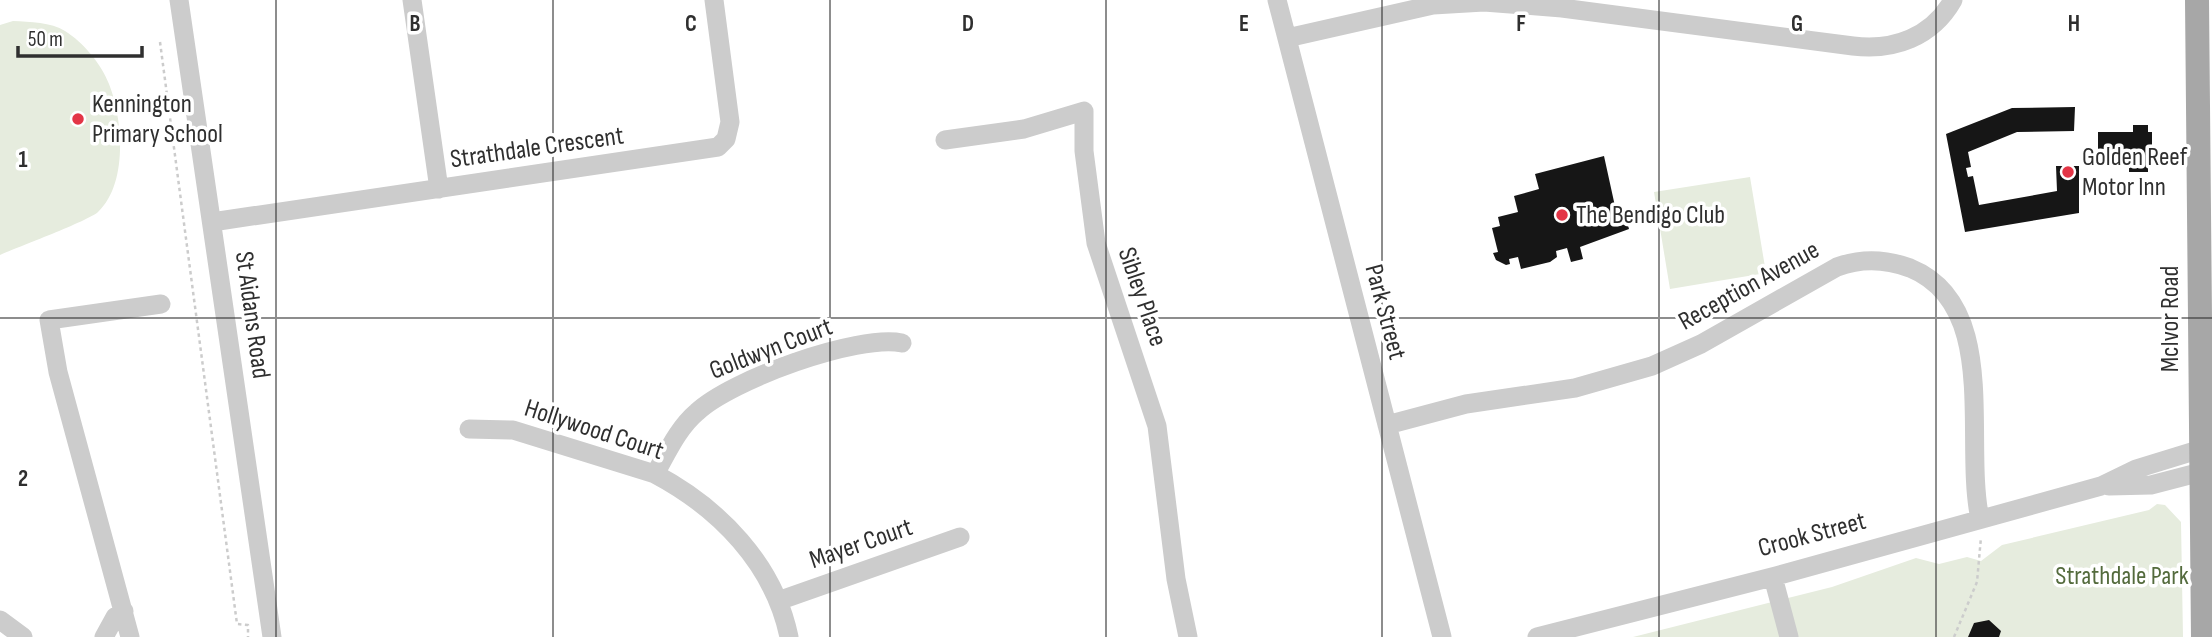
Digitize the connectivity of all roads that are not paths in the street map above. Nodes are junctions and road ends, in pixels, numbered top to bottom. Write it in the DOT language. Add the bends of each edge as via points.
graph roads {
  1 [pos="179,0"];
  2 [pos="412,0"];
  3 [pos="714,0"];
  4 [pos="1277,0"];
  5 [pos="1953,0"];
  6 [pos="2197,0"];
  7 [pos="1287,38"];
  8 [pos="945,140"];
  9 [pos="439,189"];
  10 [pos="212,222"];
  11 [pos="161,304"];
  12 [pos="902,343"];
  13 [pos="1387,425"];
  14 [pos="469,429"];
  15 [pos="2207,459"];
  16 [pos="655,474"];
  17 [pos="1980,519"];
  18 [pos="960,537"];
  19 [pos="1773,577"];
  20 [pos="778,601"];
  21 [pos="124,611"];
  22 [pos="0,620"];
  23 [pos="23,637"];
  24 [pos="104,637"];
  25 [pos="130,637"];
  26 [pos="272,637"];
  27 [pos="789,637"];
  28 [pos="1188,637"];
  29 [pos="1442,637"];
  30 [pos="1537,637"];
  31 [pos="1789,637"];
  32 [pos="2203,637"];
  1 -- 10 [label="street, St Aidans Road"];
  2 -- 9 [label="street"];
  3 -- 9 [label="street, Strathdale Crescent" via="730,122 726,139 718,147"];
  4 -- 7 [label="street, Park Street"];
  5 -- 7 [label="street" via="1926,31 1884,47 1484,2 1433,5"];
  6 -- 15 [label="main road, McIvor Road"];
  7 -- 13 [label="street, Park Street"];
  8 -- 28 [label="street, Sibley Place" via="1024,129 1084,111 1084,151 1096,243 1157,426"];
  9 -- 10 [label="street, Strathdale Crescent"];
  10 -- 26 [label="street, St Aidans Road"];
  11 -- 21 [label="street" via="49,320 58,372"];
  12 -- 16 [label="street, Goldwyn Court" via="861,342 734,386 695,413"];
  13 -- 17 [label="street, Reception Avenue" via="1474,402 1575,388 1652,366 1837,267 1881,261 1903,265 1932,280 1962,318 1971,361 1973,475"];
  13 -- 29 [label="street, Park Street"];
  14 -- 16 [label="street, Hollywood Court" via="513,430"];
  15 -- 17 [label="street, Crook Street" via="2136,469 2101,486"];
  15 -- 32 [label="main road, McIvor Road"];
  16 -- 20 [label="street, Hollywood Court" via="696,499 735,534"];
  17 -- 19 [label="street, Crook Street"];
  18 -- 20 [label="street, Mayer Court"];
  19 -- 30 [label="street, Crook Street"];
  19 -- 31 [label="street"];
  20 -- 27 [label="street, Hollywood Court"];
  21 -- 24 [label="street"];
  21 -- 25 [label="street"];
  22 -- 23 [label="street"];
}
